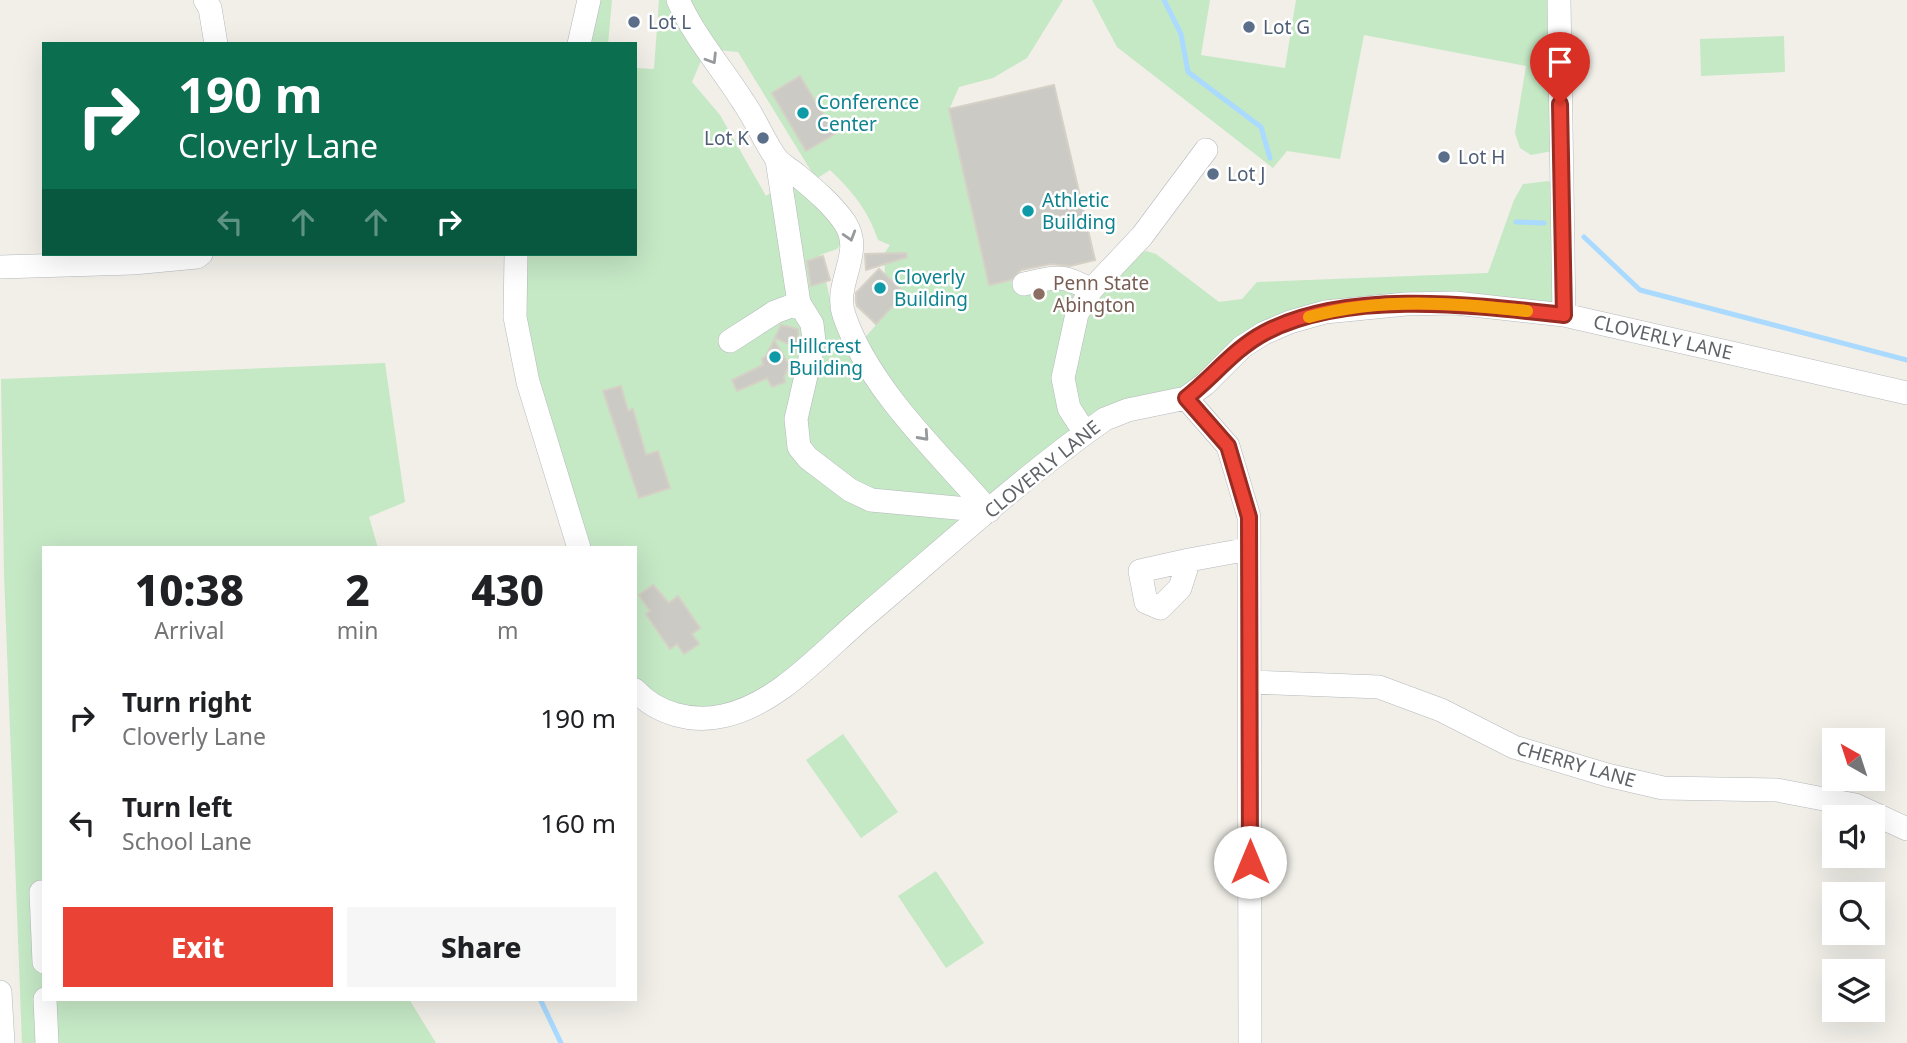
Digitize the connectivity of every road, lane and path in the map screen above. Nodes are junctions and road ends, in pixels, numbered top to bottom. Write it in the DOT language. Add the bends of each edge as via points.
graph roads {
  1 [pos="205,0"];
  2 [pos="589,0"];
  3 [pos="678,0"];
  4 [pos="1559,0"];
  5 [pos="216,42"];
  6 [pos="579,42"];
  7 [pos="1206,150"];
  8 [pos="777,160"];
  9 [pos="198,256"];
  10 [pos="516,256"];
  11 [pos="0,267"];
  12 [pos="1024,284"];
  13 [pos="1091,290"];
  14 [pos="799,303"];
  15 [pos="1564,315"];
  16 [pos="730,341"];
  17 [pos="1907,393"];
  18 [pos="1186,398"];
  19 [pos="1085,433"];
  20 [pos="989,511"];
  21 [pos="578,546"];
  22 [pos="1249,549"];
  23 [pos="1189,560"];
  24 [pos="1250,682"];
  25 [pos="637,692"];
  26 [pos="1907,829"];
  27 [pos="41,892"];
  28 [pos="42,915"];
  29 [pos="0,992"];
  30 [pos="45,1001"];
  31 [pos="3,1043"];
  32 [pos="47,1043"];
  33 [pos="1250,1043"];
  1 -- 5 [label="street"];
  2 -- 6 [label="street"];
  3 -- 8 [label="street, one-way"];
  4 -- 15 [label="street"];
  7 -- 13 [label="street" via="1142,236"];
  8 -- 14 [label="street"];
  8 -- 20 [label="street, one-way" via="834,209 851,234 853,250 841,302 868,366"];
  9 -- 11 [label="street"];
  10 -- 21 [label="street" via="515,317 528,382"];
  12 -- 13 [label="street" via="1070,278"];
  13 -- 19 [label="street" via="1077,314 1063,378 1069,408"];
  14 -- 16 [label="street" via="775,312"];
  14 -- 20 [label="street" via="812,324 814,341 796,419 799,447 808,458 849,490 871,500"];
  15 -- 17 [label="street, CLOVERLY LANE"];
  15 -- 18 [label="street, CLOVERLY LANE" via="1455,303 1325,312 1264,333"];
  18 -- 19 [label="street, CLOVERLY LANE" via="1128,410"];
  18 -- 22 [label="street" via="1228,446 1249,517"];
  19 -- 20 [label="street, CLOVERLY LANE"];
  20 -- 25 [label="street, CLOVERLY LANE" via="794,678 749,707 697,719 656,708"];
  22 -- 23 [label="street"];
  22 -- 24 [label="street"];
  24 -- 26 [label="street, CHERRY LANE" via="1379,687 1441,709 1514,747 1607,775 1663,788 1777,790 1855,805"];
  24 -- 33 [label="street"];
  27 -- 28 [label="street"];
  29 -- 31 [label="street"];
  30 -- 32 [label="street"];
}
